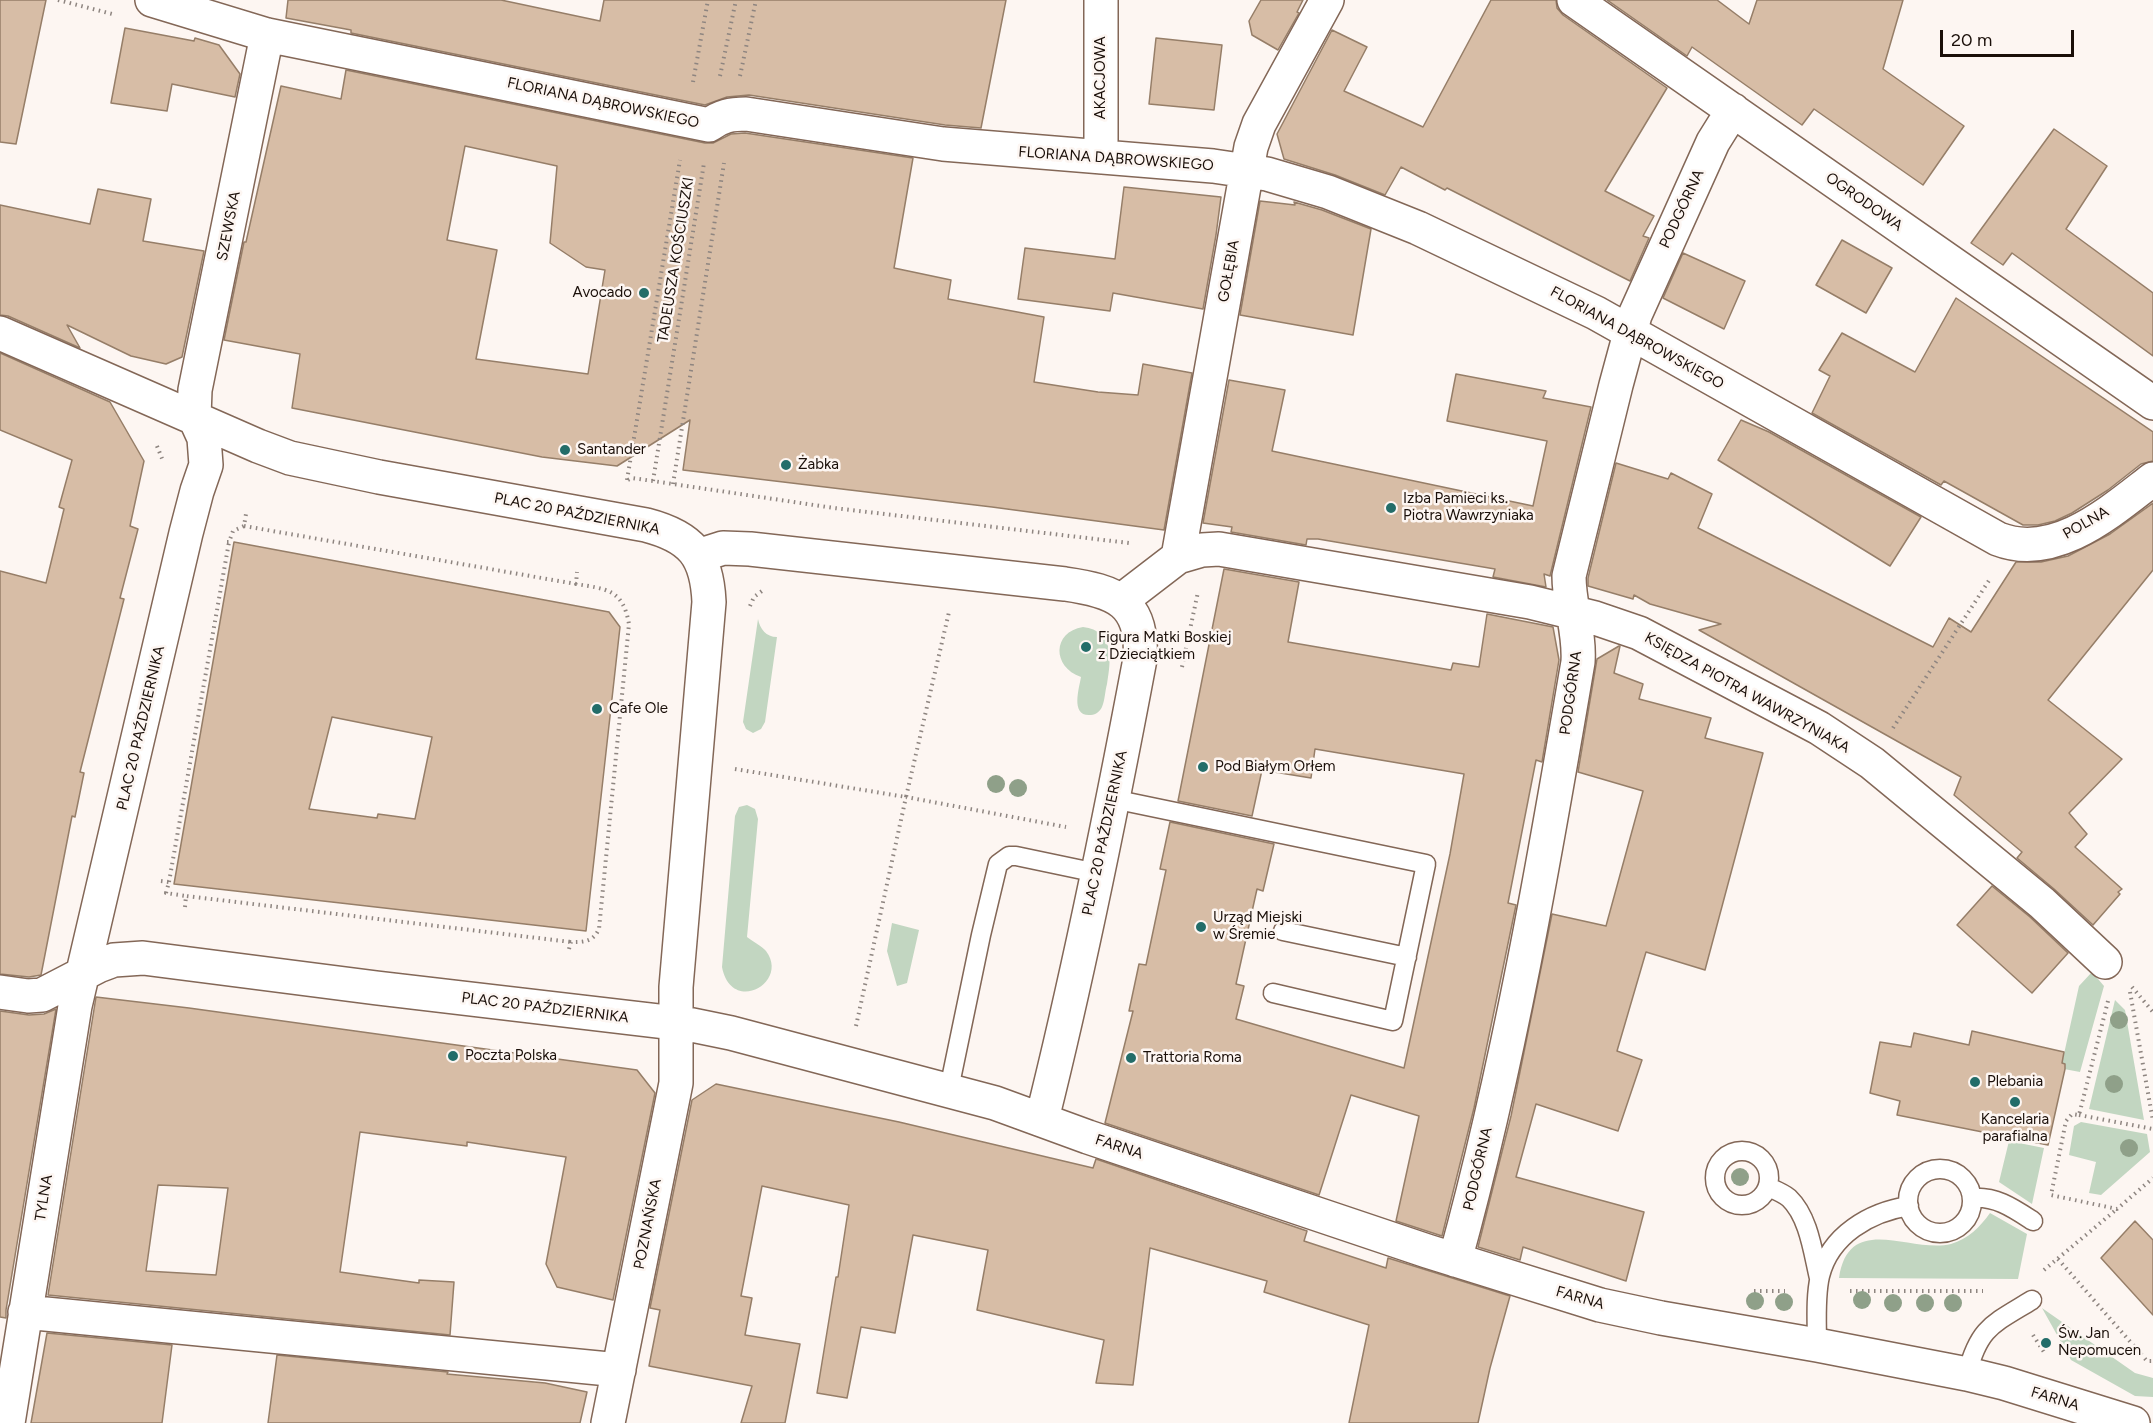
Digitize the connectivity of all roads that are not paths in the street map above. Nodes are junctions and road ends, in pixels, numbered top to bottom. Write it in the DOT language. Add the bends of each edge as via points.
graph roads {
  1 [pos="152,0"];
  2 [pos="1101,0"];
  3 [pos="1327,0"];
  4 [pos="1574,0"];
  5 [pos="212,9"];
  6 [pos="267,35"];
  7 [pos="1733,110"];
  8 [pos="1101,157"];
  9 [pos="1247,171"];
  10 [pos="1630,331"];
  11 [pos="0,333"];
  12 [pos="2153,403"];
  13 [pos="194,416"];
  14 [pos="2153,479"];
  15 [pos="2011,544"];
  16 [pos="698,556"];
  17 [pos="1172,562"];
  18 [pos="1122,600"];
  19 [pos="1574,612"];
  20 [pos="1113,799"];
  21 [pos="1097,873"];
  22 [pos="1283,930"];
  23 [pos="1407,957"];
  24 [pos="84,974"];
  25 [pos="2114,979"];
  26 [pos="0,992"];
  27 [pos="1273,993"];
  28 [pos="676,1023"];
  29 [pos="949,1089"];
  30 [pos="1042,1119"];
  31 [pos="1768,1187"];
  32 [pos="1972,1198"];
  33 [pos="1909,1206"];
  34 [pos="2033,1221"];
  35 [pos="1455,1260"];
  36 [pos="1819,1285"];
  37 [pos="2032,1300"];
  38 [pos="25,1312"];
  39 [pos="1817,1345"];
  40 [pos="619,1370"];
  41 [pos="1967,1374"];
  42 [pos="2079,1415"];
  43 [pos="8,1423"];
  44 [pos="608,1423"];
  45 [pos="2133,1423"];
  1 -- 5 [label="street, FLORIANA DĄBROWSKIEGO"];
  2 -- 8 [label="street, AKACJOWA"];
  3 -- 9 [label="street, GOŁĘBIA" via="1259,124"];
  4 -- 7 [label="street, OGRODOWA"];
  5 -- 6 [label="street, FLORIANA DĄBROWSKIEGO"];
  6 -- 8 [label="street, FLORIANA DĄBROWSKIEGO" via="709,120 746,114 943,144"];
  6 -- 13 [label="street, SZEWSKA" via="197,377"];
  7 -- 10 [label="street, PODGÓRNA" via="1713,142"];
  7 -- 12 [label="street, OGRODOWA"];
  8 -- 9 [label="street, FLORIANA DĄBROWSKIEGO"];
  9 -- 10 [label="street, FLORIANA DĄBROWSKIEGO" via="1317,189 1418,228"];
  9 -- 17 [label="street, GOŁĘBIA"];
  10 -- 15 [label="street, FLORIANA DĄBROWSKIEGO"];
  10 -- 19 [label="street, PODGÓRNA" via="1569,576"];
  11 -- 13 [label="street"];
  13 -- 16 [label="street, PLAC 20 PAŹDZIERNIKA" via="290,458 646,525 675,535"];
  13 -- 24 [label="street, PLAC 20 PAŹDZIERNIKA" via="204,438 206,465 186,533"];
  14 -- 15 [label="street, POLNA" via="2100,518 2063,538 2032,545"];
  16 -- 18 [label="street" via="723,548 761,550 1083,587"];
  16 -- 28 [label="street, PLAC 20 PAŹDZIERNIKA" via="705,569 709,602"];
  17 -- 18 [label="street, KSIĘDZA PIOTRA WAWRZYNIAKA"];
  17 -- 19 [label="street, KSIĘDZA PIOTRA WAWRZYNIAKA" via="1191,552 1219,549"];
  18 -- 20 [label="street, PLAC 20 PAŹDZIERNIKA" via="1138,625 1141,647"];
  19 -- 25 [label="street, KSIĘDZA PIOTRA WAWRZYNIAKA" via="1669,647 1848,746 2042,903"];
  19 -- 35 [label="street, PODGÓRNA" via="1578,662 1544,861 1498,1084"];
  20 -- 21 [label="street, PLAC 20 PAŹDZIERNIKA"];
  20 -- 23 [label="lane" via="1426,864"];
  21 -- 29 [label="lane" via="1016,856 998,864"];
  21 -- 30 [label="street, PLAC 20 PAŹDZIERNIKA"];
  22 -- 23 [label="lane"];
  23 -- 27 [label="lane" via="1393,1021"];
  24 -- 26 [label="street" via="42,995"];
  24 -- 28 [label="street, PLAC 20 PAŹDZIERNIKA" via="114,960 144,958"];
  24 -- 38 [label="street, TYLNA" via="75,1006"];
  28 -- 29 [label="street, PLAC 20 PAŹDZIERNIKA" via="731,1033"];
  28 -- 40 [label="street, POZNAŃSKA" via="676,1083"];
  29 -- 30 [label="street, PLAC 20 PAŹDZIERNIKA"];
  30 -- 35 [label="street, FARNA"];
  31 -- 36 [label="lane" via="1790,1199 1796,1208 1808,1234"];
  32 -- 33 [label="lane" via="1972,1207 1962,1225 1944,1233 1935,1233 1917,1223"];
  32 -- 33 [label="lane" via="1969,1188 1955,1173 1936,1170 1926,1173 1912,1186"];
  32 -- 34 [label="lane" via="1993,1198"];
  33 -- 36 [label="lane" via="1879,1213 1856,1226 1833,1249 1823,1265"];
  35 -- 39 [label="street, FARNA" via="1629,1312"];
  36 -- 39 [label="lane"];
  37 -- 41 [label="lane" via="1980,1337"];
  38 -- 40 [label="street"];
  38 -- 43 [label="street, TYLNA"];
  39 -- 41 [label="street, FARNA"];
  40 -- 44 [label="street, POZNAŃSKA"];
  41 -- 42 [label="street, FARNA" via="2004,1383"];
  42 -- 45 [label="street, FARNA"];
}
